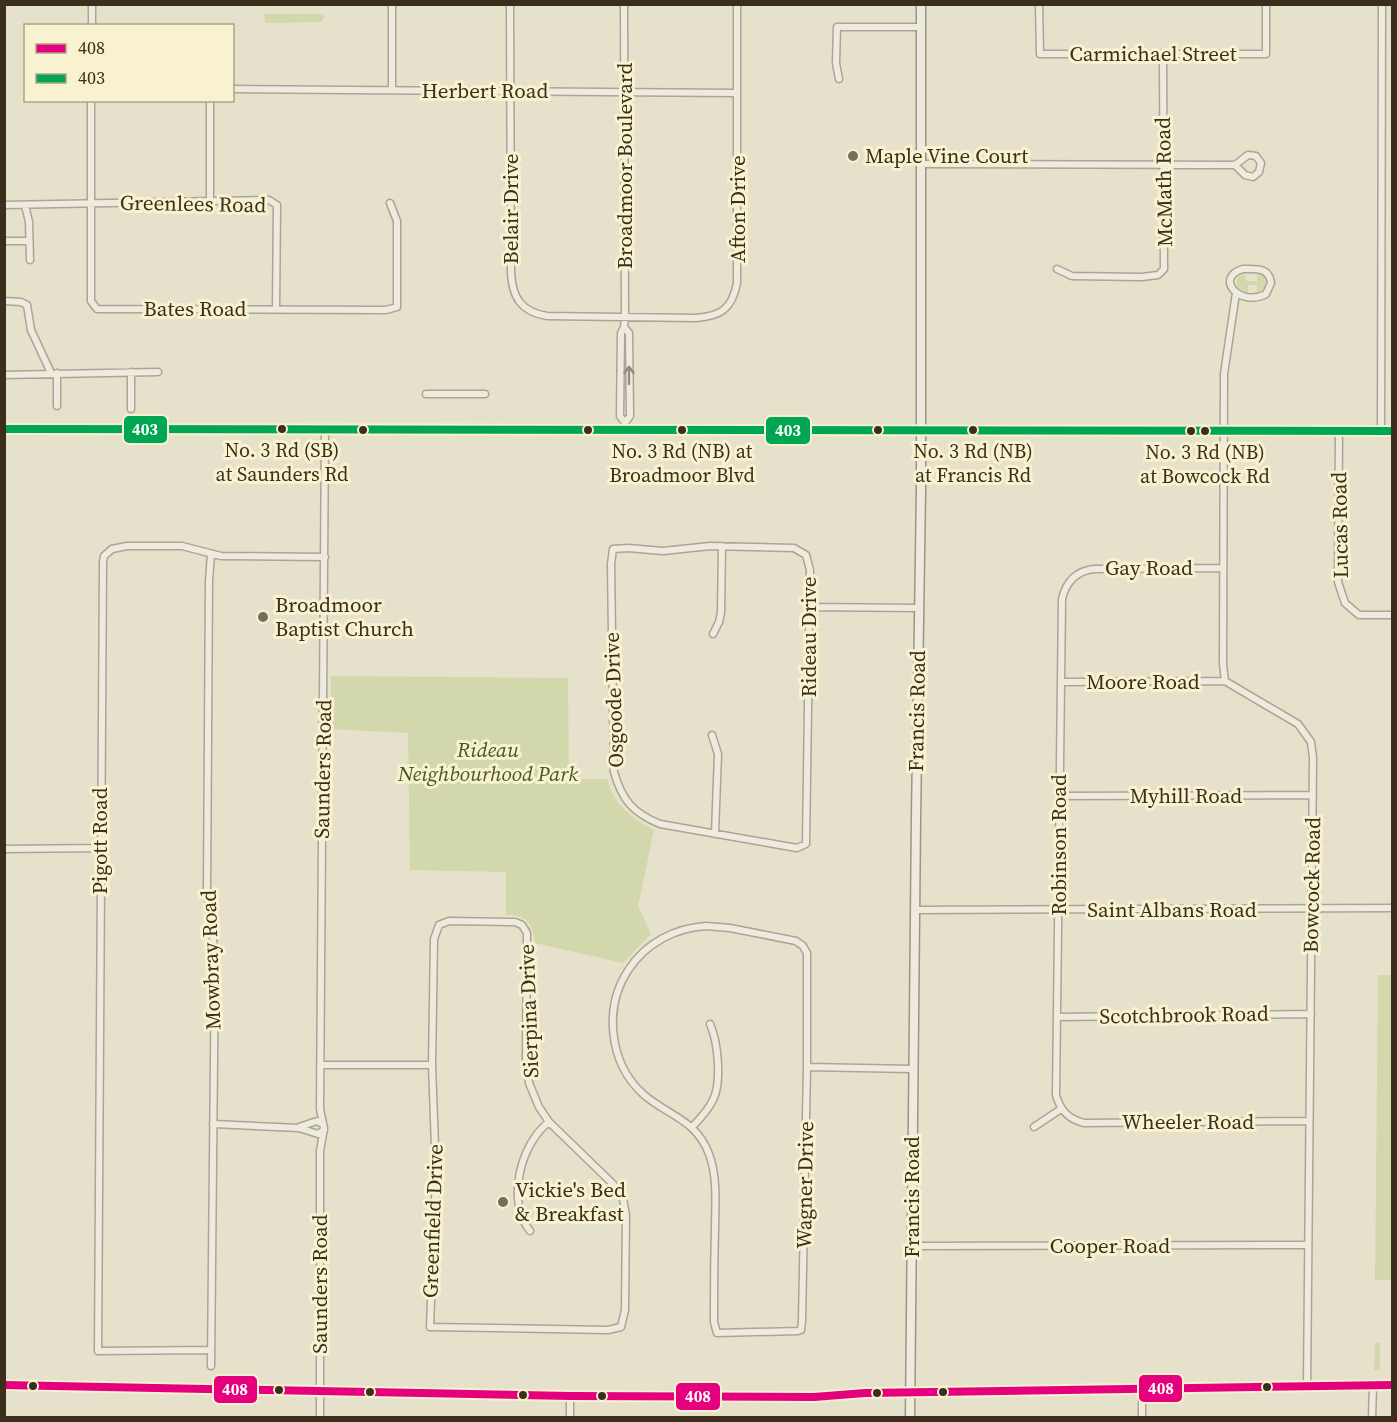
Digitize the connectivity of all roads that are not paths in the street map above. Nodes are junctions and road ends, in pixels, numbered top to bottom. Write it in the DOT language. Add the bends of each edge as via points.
graph roads {
  1 [pos="92,4"];
  2 [pos="393,4"];
  3 [pos="510,4"];
  4 [pos="624,4"];
  5 [pos="737,4"];
  6 [pos="921,4"];
  7 [pos="1039,4"];
  8 [pos="1266,4"];
  9 [pos="1382,4"];
  10 [pos="92,24"];
  11 [pos="921,27"];
  12 [pos="1163,55"];
  13 [pos="839,79"];
  14 [pos="234,89"];
  15 [pos="392,90"];
  16 [pos="510,91"];
  17 [pos="624,92"];
  18 [pos="737,93"];
  19 [pos="91,102"];
  20 [pos="210,102"];
  21 [pos="921,164"];
  22 [pos="1164,165"];
  23 [pos="1235,165"];
  24 [pos="210,200"];
  25 [pos="390,203"];
  26 [pos="4,204"];
  27 [pos="25,204"];
  28 [pos="90,204"];
  29 [pos="4,241"];
  30 [pos="29,241"];
  31 [pos="30,260"];
  32 [pos="1057,269"];
  33 [pos="1236,293"];
  34 [pos="4,301"];
  35 [pos="276,309"];
  36 [pos="625,317"];
  37 [pos="131,372"];
  38 [pos="159,372"];
  39 [pos="54,373"];
  40 [pos="4,375"];
  41 [pos="426,394"];
  42 [pos="485,394"];
  43 [pos="57,406"];
  44 [pos="131,409"];
  45 [pos="625,426"];
  46 [pos="4,429"];
  47 [pos="325,430"];
  48 [pos="921,430"];
  49 [pos="1225,431"];
  50 [pos="1339,431"];
  51 [pos="1381,431"];
  52 [pos="1392,432"];
  53 [pos="722,546"];
  54 [pos="613,549"];
  55 [pos="211,554"];
  56 [pos="325,557"];
  57 [pos="1223,568"];
  58 [pos="1077,575"];
  59 [pos="811,607"];
  60 [pos="918,608"];
  61 [pos="1392,615"];
  62 [pos="713,634"];
  63 [pos="1225,681"];
  64 [pos="1060,682"];
  65 [pos="712,735"];
  66 [pos="1313,795"];
  67 [pos="1059,796"];
  68 [pos="715,834"];
  69 [pos="806,844"];
  70 [pos="100,848"];
  71 [pos="4,849"];
  72 [pos="1392,908"];
  73 [pos="1312,909"];
  74 [pos="915,910"];
  75 [pos="1059,910"];
  76 [pos="439,925"];
  77 [pos="1311,1014"];
  78 [pos="1058,1017"];
  79 [pos="710,1024"];
  80 [pos="320,1065"];
  81 [pos="432,1065"];
  82 [pos="807,1067"];
  83 [pos="913,1068"];
  84 [pos="320,1109"];
  85 [pos="1061,1109"];
  86 [pos="1309,1121"];
  87 [pos="549,1122"];
  88 [pos="315,1123"];
  89 [pos="213,1124"];
  90 [pos="324,1127"];
  91 [pos="692,1127"];
  92 [pos="1034,1127"];
  93 [pos="299,1128"];
  94 [pos="314,1132"];
  95 [pos="320,1151"];
  96 [pos="530,1231"];
  97 [pos="1307,1245"];
  98 [pos="912,1246"];
  99 [pos="621,1327"];
  100 [pos="211,1350"];
  101 [pos="211,1366"];
  102 [pos="4,1385"];
  103 [pos="1392,1385"];
  104 [pos="1306,1386"];
  105 [pos="1372,1386"];
  106 [pos="1142,1389"];
  107 [pos="320,1390"];
  108 [pos="910,1393"];
  109 [pos="570,1396"];
  110 [pos="320,1418"];
  111 [pos="570,1418"];
  112 [pos="910,1418"];
  113 [pos="1142,1418"];
  114 [pos="1372,1418"];
  1 -- 10 [label="street"];
  2 -- 15 [label="street"];
  3 -- 16 [label="street, Belair Drive"];
  4 -- 17 [label="street, Broadmoor Boulevard"];
  5 -- 18 [label="street, Afton Drive"];
  6 -- 11 [label="street, Francis Road"];
  7 -- 12 [label="street, Carmichael Street" via="1040,54"];
  8 -- 12 [label="street, Carmichael Street" via="1266,54"];
  9 -- 51 [label="street"];
  11 -- 13 [label="street" via="837,27"];
  11 -- 21 [label="street, Francis Road"];
  12 -- 22 [label="street, McMath Road"];
  14 -- 15 [label="street, Herbert Road"];
  15 -- 16 [label="street, Herbert Road"];
  16 -- 17 [label="street, Herbert Road"];
  16 -- 36 [label="street, Belair Drive" via="511,272 516,298 524,308 538,315"];
  17 -- 18 [label="street, Herbert Road"];
  17 -- 36 [label="street, Broadmoor Boulevard"];
  18 -- 36 [label="street, Afton Drive" via="738,274 734,297 724,310 706,317"];
  19 -- 28 [label="street, Bates Road"];
  20 -- 24 [label="street"];
  21 -- 22 [label="street"];
  21 -- 48 [label="street, Francis Road"];
  22 -- 23 [label="street"];
  22 -- 32 [label="street, McMath Road" via="1162,273 1151,277 1072,276"];
  24 -- 28 [label="street, Greenlees Road"];
  24 -- 35 [label="street, Greenlees Road" via="269,200 277,205"];
  25 -- 35 [label="street, Bates Road" via="397,221 397,307"];
  26 -- 27 [label="street, Greenlees Road"];
  27 -- 28 [label="street, Greenlees Road"];
  27 -- 30 [label="street"];
  28 -- 35 [label="street, Bates Road" via="91,301 97,309"];
  29 -- 30 [label="street"];
  30 -- 31 [label="street"];
  33 -- 33 [label="street" via="1264,295 1270,288 1270,278 1261,269 1238,270 1231,283"];
  33 -- 49 [label="street" via="1225,366"];
  34 -- 39 [label="street" via="27,305 31,330"];
  36 -- 45 [label="street, Broadmoor Boulevard" via="624,327 629,333 630,405"];
  37 -- 38 [label="street"];
  37 -- 39 [label="street"];
  37 -- 44 [label="street"];
  39 -- 40 [label="street"];
  39 -- 43 [label="street"];
  41 -- 42 [label="street"];
  45 -- 47 [label="street"];
  45 -- 48 [label="street"];
  46 -- 47 [label="street"];
  47 -- 56 [label="street, Saunders Road"];
  48 -- 49 [label="street"];
  48 -- 60 [label="street, Francis Road"];
  49 -- 50 [label="street"];
  49 -- 57 [label="street"];
  50 -- 51 [label="street"];
  50 -- 61 [label="street, Lucas Road" via="1338,582 1346,603 1359,615"];
  51 -- 52 [label="street"];
  53 -- 54 [label="street, Rideau Drive" via="663,552"];
  53 -- 59 [label="street, Rideau Drive" via="794,548 802,552 810,563"];
  53 -- 62 [label="street" via="721,613"];
  54 -- 68 [label="street, Osgoode Drive" via="613,761 619,788 625,800 648,819"];
  55 -- 56 [label="street, Pigott Road"];
  55 -- 70 [label="street, Pigott Road" via="182,546 127,546 112,549 105,556"];
  55 -- 89 [label="street, Mowbray Road" via="207,889 214,950"];
  56 -- 80 [label="street, Saunders Road"];
  57 -- 58 [label="street, Gay Road" via="1094,568"];
  57 -- 63 [label="street"];
  58 -- 64 [label="street, Robinson Road" via="1062,599"];
  59 -- 60 [label="street"];
  59 -- 69 [label="street, Rideau Drive"];
  60 -- 74 [label="street, Francis Road"];
  63 -- 64 [label="street, Moore Road"];
  63 -- 66 [label="street, Bowcock Road" via="1292,718 1304,730 1312,748"];
  64 -- 67 [label="street, Robinson Road"];
  65 -- 68 [label="street" via="718,754"];
  66 -- 67 [label="street, Myhill Road"];
  66 -- 73 [label="street, Bowcock Road"];
  67 -- 75 [label="street, Robinson Road"];
  68 -- 69 [label="street, Osgoode Drive" via="797,849"];
  70 -- 71 [label="street"];
  70 -- 100 [label="street, Pigott Road" via="98,1351"];
  72 -- 73 [label="street, Saint Albans Road"];
  73 -- 75 [label="street, Saint Albans Road"];
  73 -- 77 [label="street, Bowcock Road"];
  74 -- 75 [label="street, Saint Albans Road"];
  74 -- 83 [label="street, Francis Road"];
  75 -- 78 [label="street, Robinson Road"];
  76 -- 81 [label="street, Greenfield Drive" via="434,939"];
  76 -- 87 [label="street, Sierpina Drive" via="449,921 508,921 525,929 527,1071 535,1099"];
  77 -- 78 [label="street, Scotchbrook Road"];
  77 -- 86 [label="street, Bowcock Road"];
  78 -- 85 [label="street, Robinson Road" via="1056,1095"];
  79 -- 91 [label="street" via="717,1045 716,1093"];
  80 -- 81 [label="street"];
  80 -- 84 [label="street, Saunders Road"];
  81 -- 99 [label="street, Greenfield Drive" via="436,1174 430,1327"];
  82 -- 83 [label="street"];
  82 -- 91 [label="street, Wagner Drive" via="807,957 803,946 712,926 667,936 646,949 623,978 615,1000 613,1035 619,1059 642,1094"];
  82 -- 91 [label="street, Wagner Drive" via="801,1330 717,1332 715,1176 709,1152"];
  83 -- 98 [label="street, Francis Road"];
  84 -- 88 [label="street, Saunders Road"];
  84 -- 90 [label="street, Saunders Road"];
  85 -- 86 [label="street, Wheeler Road" via="1084,1123"];
  85 -- 92 [label="street"];
  86 -- 97 [label="street, Bowcock Road"];
  87 -- 96 [label="street" via="529,1146 521,1166 519,1210"];
  87 -- 99 [label="street, Sierpina Drive" via="613,1184 623,1199 625,1310"];
  88 -- 90 [label="street"];
  88 -- 93 [label="street"];
  88 -- 94 [label="street, Saunders Road"];
  89 -- 93 [label="street"];
  89 -- 100 [label="street, Mowbray Road"];
  90 -- 94 [label="street" via="320,1133"];
  90 -- 95 [label="street, Saunders Road"];
  93 -- 94 [label="street"];
  94 -- 95 [label="street, Saunders Road"];
  95 -- 107 [label="street, Saunders Road"];
  97 -- 98 [label="street, Cooper Road"];
  97 -- 104 [label="street, Bowcock Road"];
  98 -- 108 [label="street, Francis Road"];
  100 -- 101 [label="street, Mowbray Road"];
  102 -- 107 [label="street"];
  103 -- 105 [label="street"];
  104 -- 105 [label="street"];
  104 -- 106 [label="street"];
  105 -- 114 [label="street"];
  106 -- 108 [label="street"];
  106 -- 113 [label="street"];
  107 -- 109 [label="street"];
  107 -- 110 [label="street, Saunders Road"];
  108 -- 109 [label="street" via="814,1397"];
  108 -- 112 [label="street, Francis Road"];
  109 -- 111 [label="street"];
}
